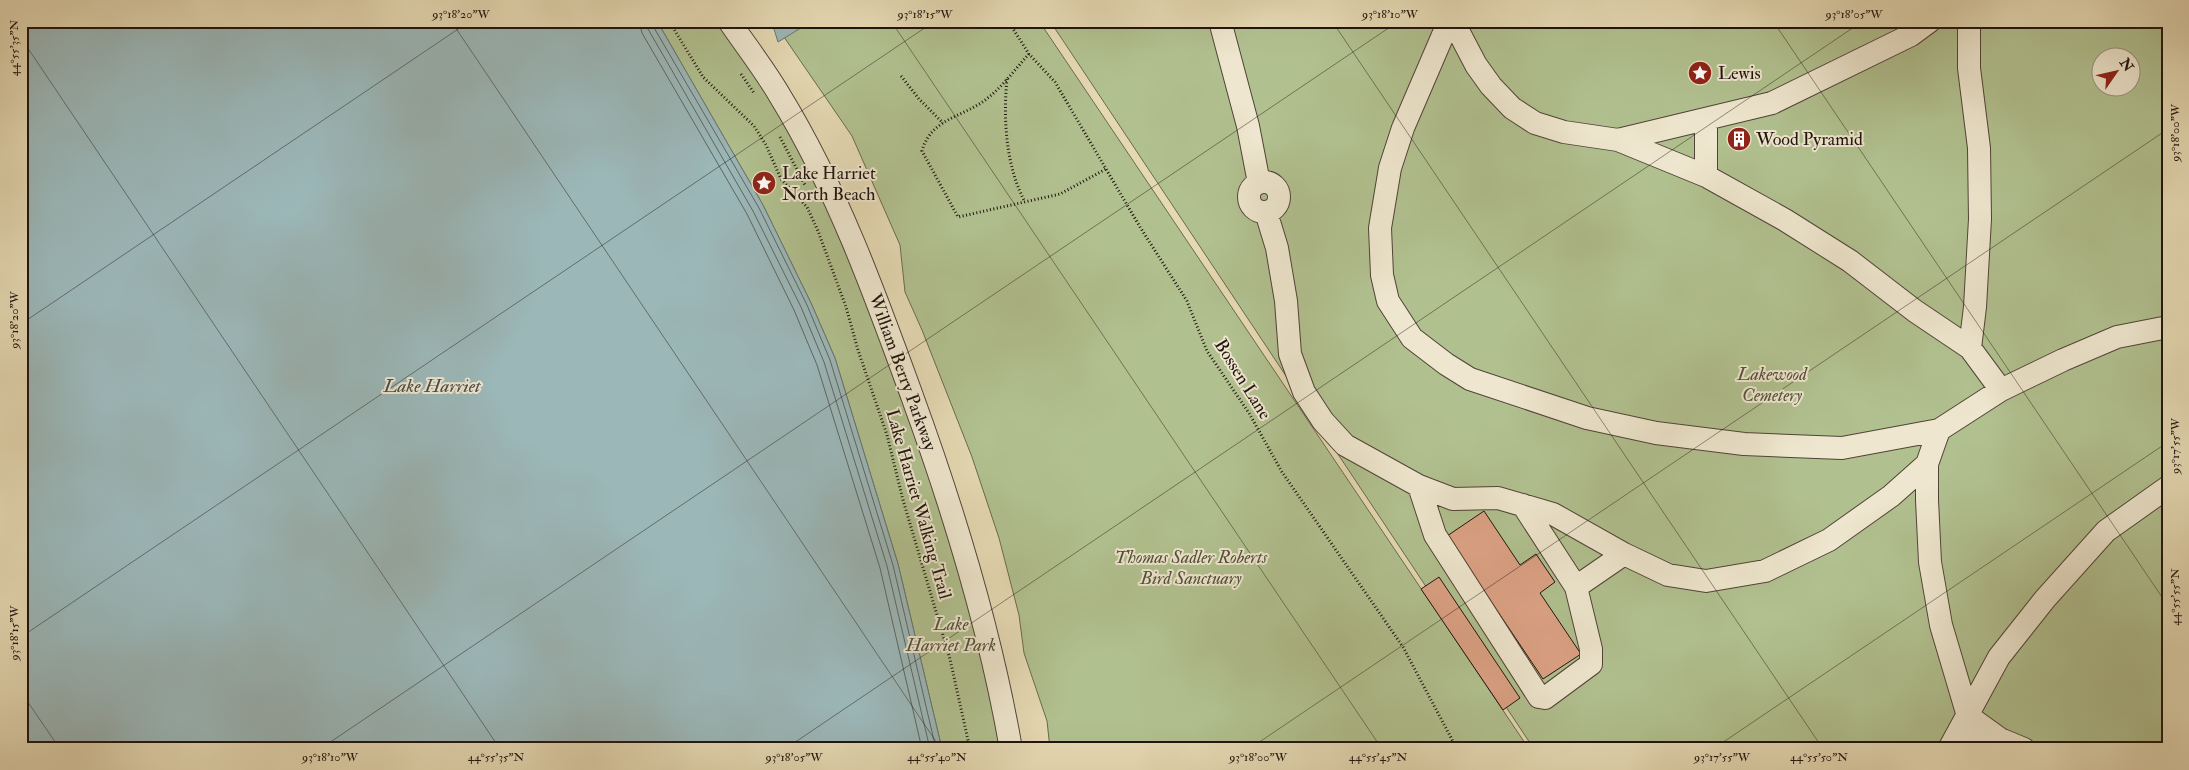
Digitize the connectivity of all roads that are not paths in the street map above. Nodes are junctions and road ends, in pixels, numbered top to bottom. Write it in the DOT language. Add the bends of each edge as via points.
graph roads {
  1 [pos="1220,21"];
  2 [pos="1451,21"];
  3 [pos="1930,21"];
  4 [pos="1969,21"];
  5 [pos="722,29"];
  6 [pos="1706,119"];
  7 [pos="1618,140"];
  8 [pos="1706,176"];
  9 [pos="2168,327"];
  10 [pos="1970,348"];
  11 [pos="2001,390"];
  12 [pos="1939,430"];
  13 [pos="1927,464"];
  14 [pos="1419,486"];
  15 [pos="2168,487"];
  16 [pos="1523,505"];
  17 [pos="1624,554"];
  18 [pos="1576,587"];
  19 [pos="1968,716"];
  20 [pos="1010,749"];
  21 [pos="1949,749"];
  22 [pos="1973,749"];
  23 [pos="2024,749"];
  1 -- 14 [label="street" via="1248,126 1259,183 1249,193 1250,203 1256,210 1266,212 1286,301 1290,354 1304,392 1323,421 1345,445"];
  2 -- 7 [label="street" via="1476,65 1512,108 1535,123 1564,132"];
  2 -- 12 [label="street" via="1403,128 1390,168 1380,228 1382,275 1388,301 1412,338 1470,379 1587,418 1656,432 1744,444 1842,448"];
  3 -- 6 [label="street" via="1912,35 1772,103"];
  4 -- 10 [label="street" via="1968,68 1978,148 1980,219"];
  5 -- 20 [label="street, William Berry Parkway" via="780,96 822,174 871,285 955,520 985,624"];
  6 -- 7 [label="street"];
  6 -- 8 [label="street"];
  7 -- 8 [label="street"];
  8 -- 10 [label="street" via="1850,261"];
  9 -- 11 [label="street" via="2117,337"];
  10 -- 11 [label="street"];
  11 -- 12 [label="street"];
  12 -- 13 [label="street"];
  13 -- 17 [label="street" via="1849,528 1798,557 1766,570 1706,581 1668,575"];
  13 -- 19 [label="street" via="1930,562 1941,625"];
  14 -- 16 [label="street" via="1453,499 1498,498"];
  14 -- 18 [label="street" via="1435,535 1539,697 1545,698 1591,664 1591,649"];
  15 -- 19 [label="street" via="2106,531 2045,599 1999,656"];
  16 -- 17 [label="street" via="1553,514"];
  16 -- 18 [label="street"];
  17 -- 18 [label="street"];
  19 -- 21 [label="street"];
  19 -- 22 [label="street"];
  19 -- 23 [label="street" via="2000,739"];
}
